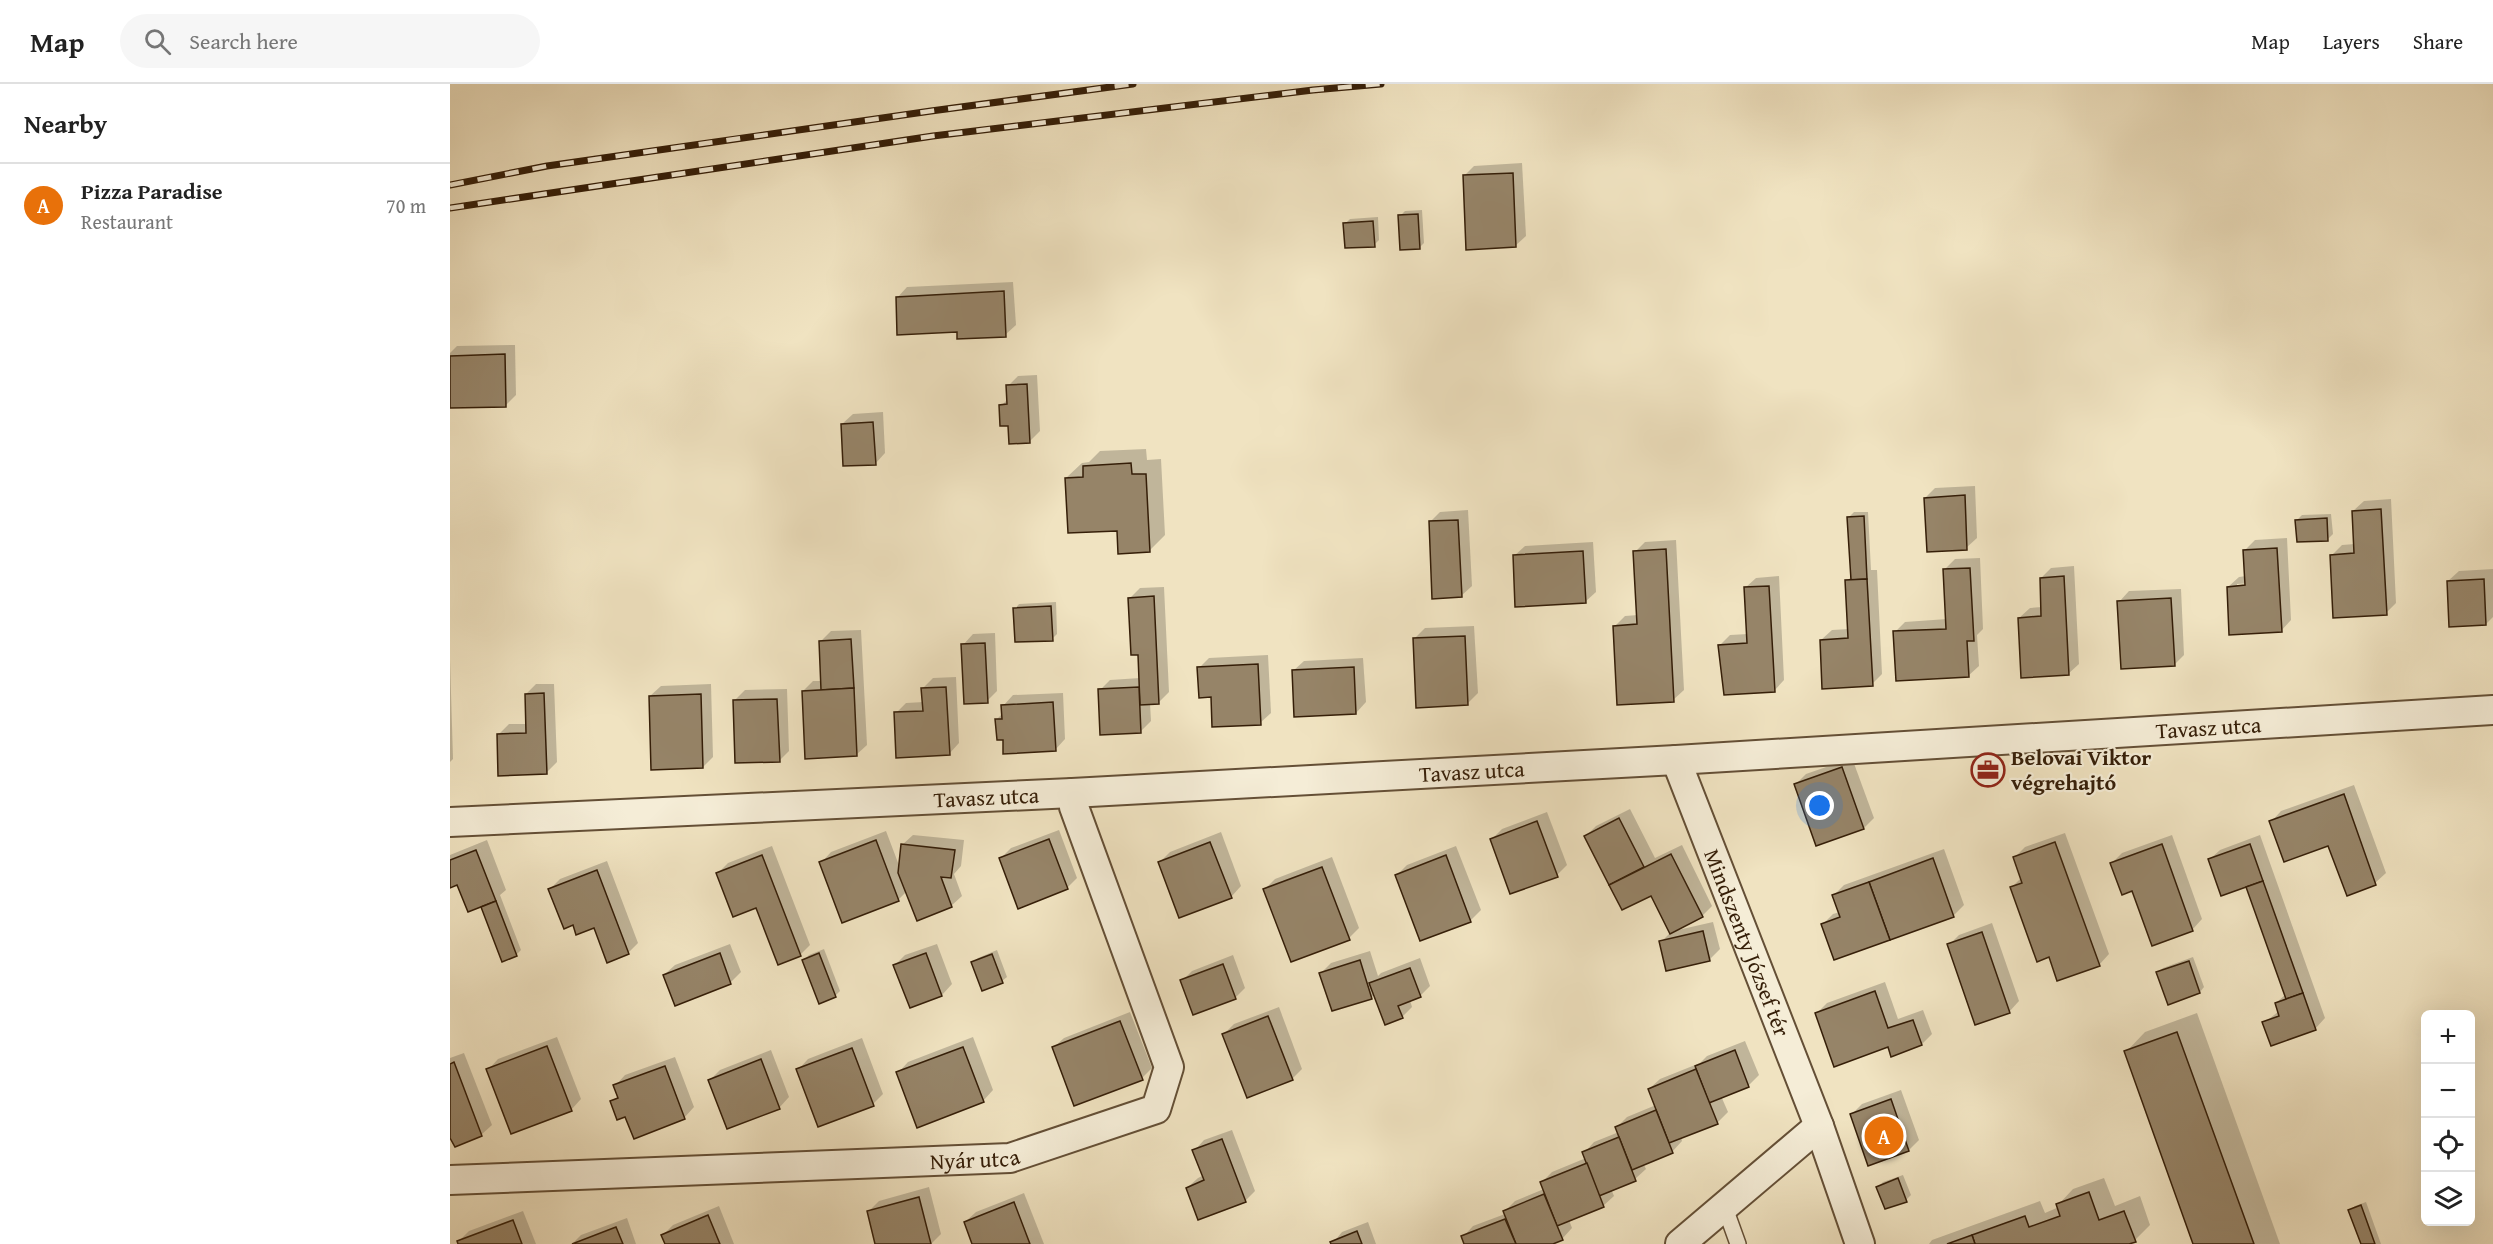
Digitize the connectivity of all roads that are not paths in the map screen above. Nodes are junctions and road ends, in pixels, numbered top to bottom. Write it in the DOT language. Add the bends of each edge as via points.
graph roads {
  1 [pos="2493,710"];
  2 [pos="1676,760"];
  3 [pos="1071,793"];
  4 [pos="450,822"];
  5 [pos="1819,1126"];
  6 [pos="450,1180"];
  7 [pos="1724,1205"];
  8 [pos="1680,1244"];
  9 [pos="1738,1244"];
  10 [pos="1860,1244"];
  1 -- 2 [label="street, Tavasz utca"];
  2 -- 3 [label="street, Tavasz utca"];
  2 -- 5 [label="street, Mindszenty József tér"];
  3 -- 4 [label="street, Tavasz utca"];
  3 -- 6 [label="street, Nyár utca" via="1169,1067 1156,1109 1010,1158"];
  5 -- 7 [label="street"];
  5 -- 10 [label="street, Mindszenty József tér"];
  7 -- 8 [label="street"];
  7 -- 9 [label="lane"];
}
